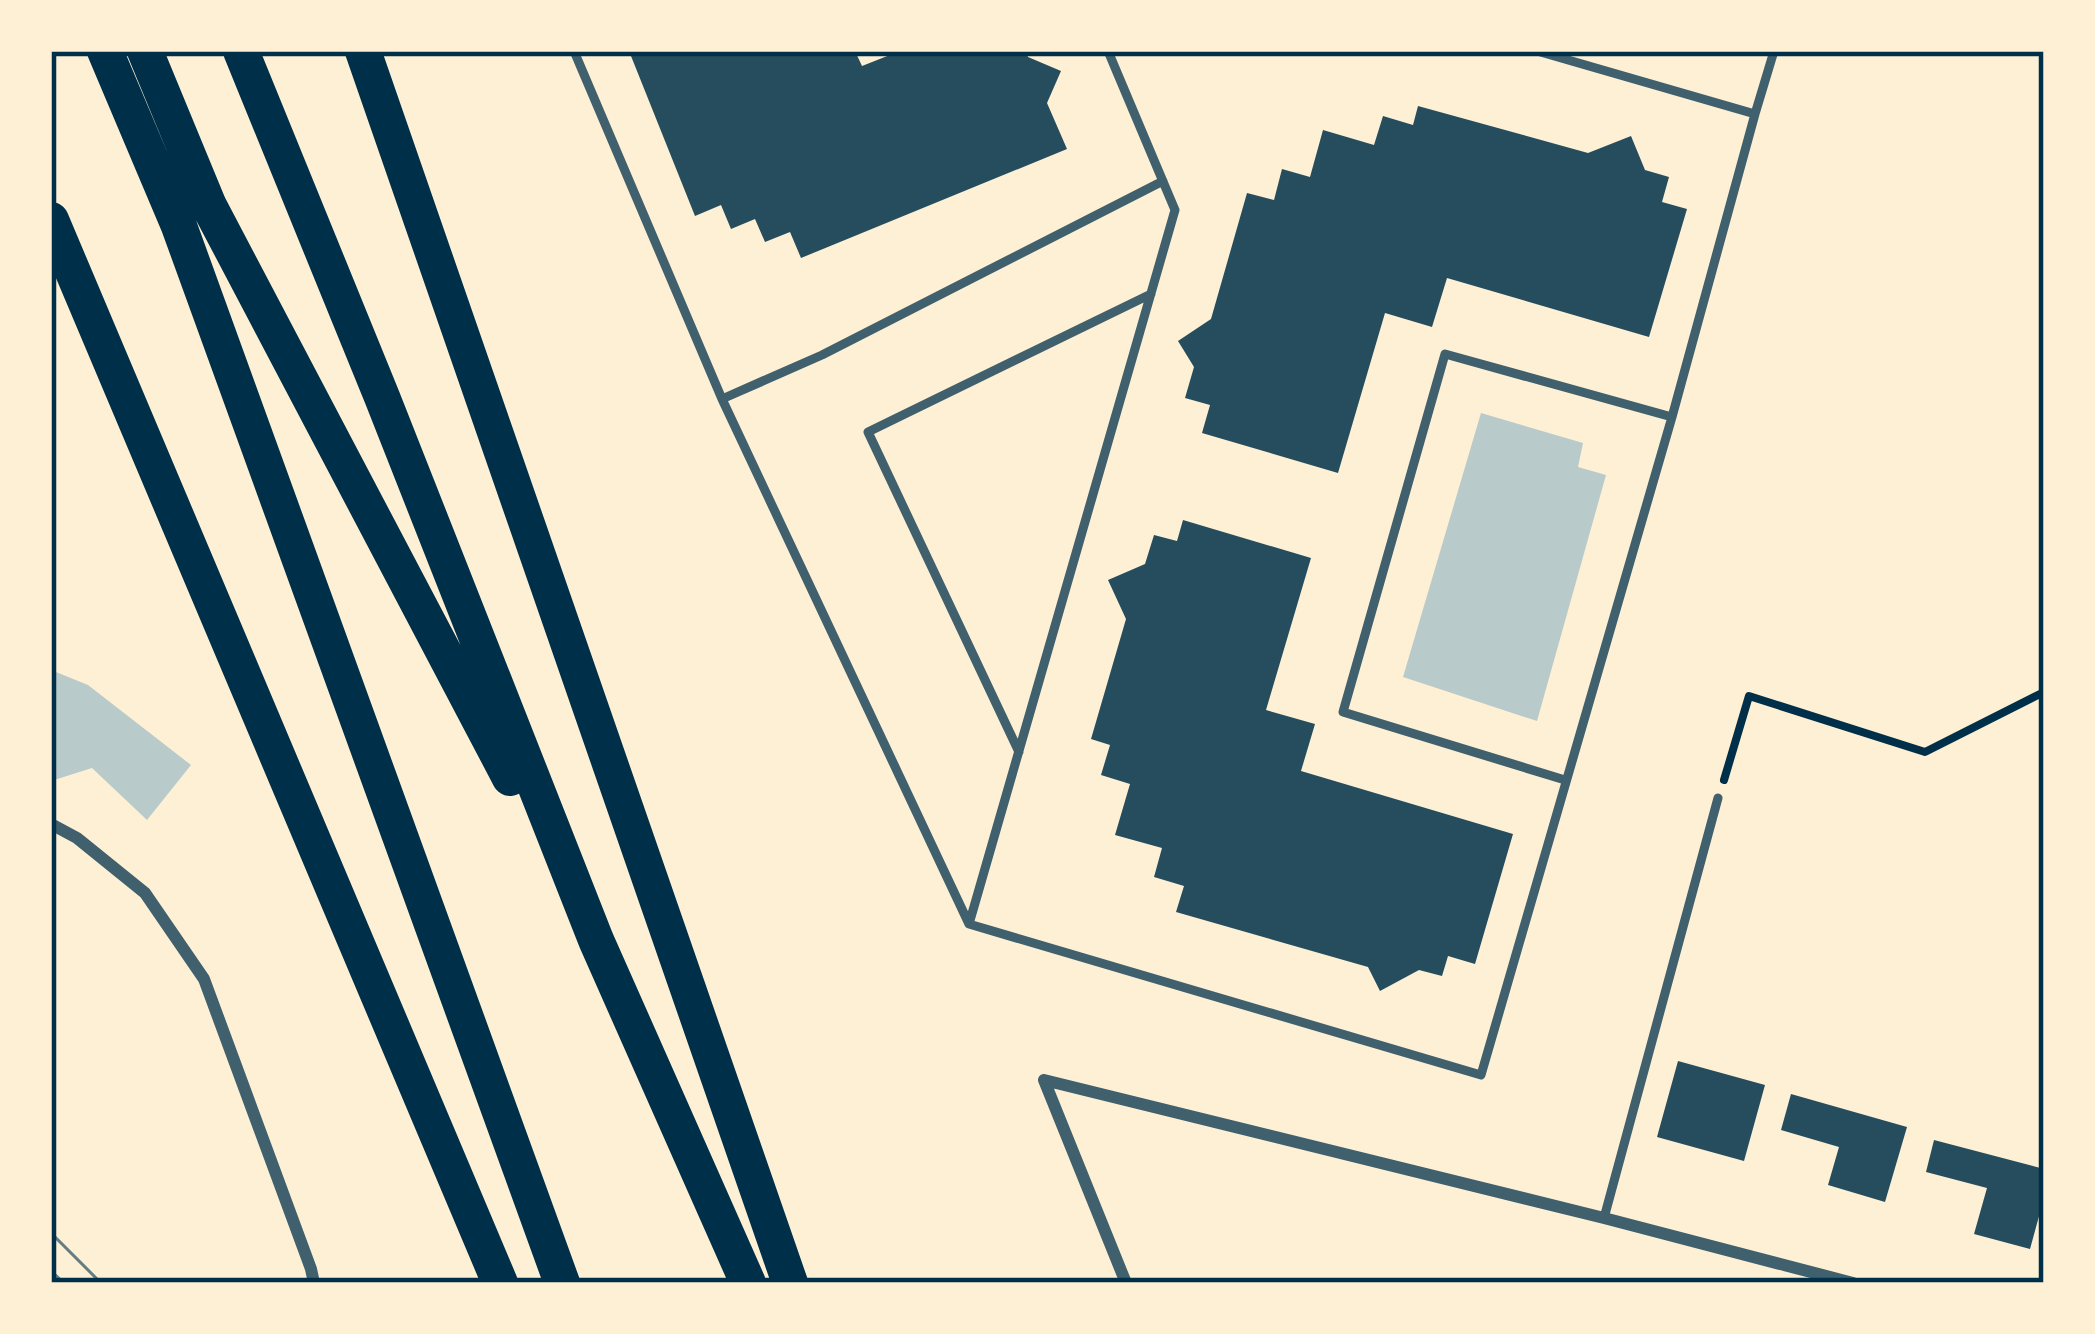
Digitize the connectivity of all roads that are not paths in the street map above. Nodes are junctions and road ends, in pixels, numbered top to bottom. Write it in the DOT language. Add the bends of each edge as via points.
graph roads {
  1 [pos="105,51"];
  2 [pos="145,51"];
  3 [pos="241,51"];
  4 [pos="363,51"];
  5 [pos="574,51"];
  6 [pos="1108,51"];
  7 [pos="1537,51"];
  8 [pos="1774,51"];
  9 [pos="1755,114"];
  10 [pos="1163,182"];
  11 [pos="51,220"];
  12 [pos="1151,294"];
  13 [pos="722,399"];
  14 [pos="1672,417"];
  15 [pos="1019,752"];
  16 [pos="1565,780"];
  17 [pos="1718,798"];
  18 [pos="51,824"];
  19 [pos="969,924"];
  20 [pos="596,940"];
  21 [pos="1604,1218"];
  22 [pos="314,1283"];
  23 [pos="500,1283"];
  24 [pos="562,1283"];
  25 [pos="748,1283"];
  26 [pos="790,1283"];
  27 [pos="1126,1283"];
  28 [pos="1853,1283"];
  1 -- 24 [label="highway" via="178,226"];
  2 -- 20 [label="highway" via="209,206"];
  3 -- 20 [label="highway"];
  4 -- 26 [label="highway"];
  5 -- 13 [label="lane"];
  6 -- 10 [label="lane"];
  7 -- 9 [label="lane"];
  8 -- 9 [label="lane"];
  9 -- 14 [label="lane"];
  10 -- 12 [label="lane" via="1175,210"];
  10 -- 13 [label="lane"];
  11 -- 23 [label="highway"];
  12 -- 15 [label="lane"];
  12 -- 15 [label="lane" via="868,432"];
  13 -- 19 [label="lane"];
  14 -- 16 [label="lane"];
  14 -- 16 [label="lane" via="1445,354 1343,712"];
  15 -- 19 [label="lane"];
  16 -- 19 [label="lane" via="1481,1075"];
  17 -- 21 [label="lane"];
  18 -- 22 [label="street" via="145,893 203,979"];
  20 -- 25 [label="highway"];
  21 -- 27 [label="street" via="1044,1079"];
  21 -- 28 [label="street"];
}
